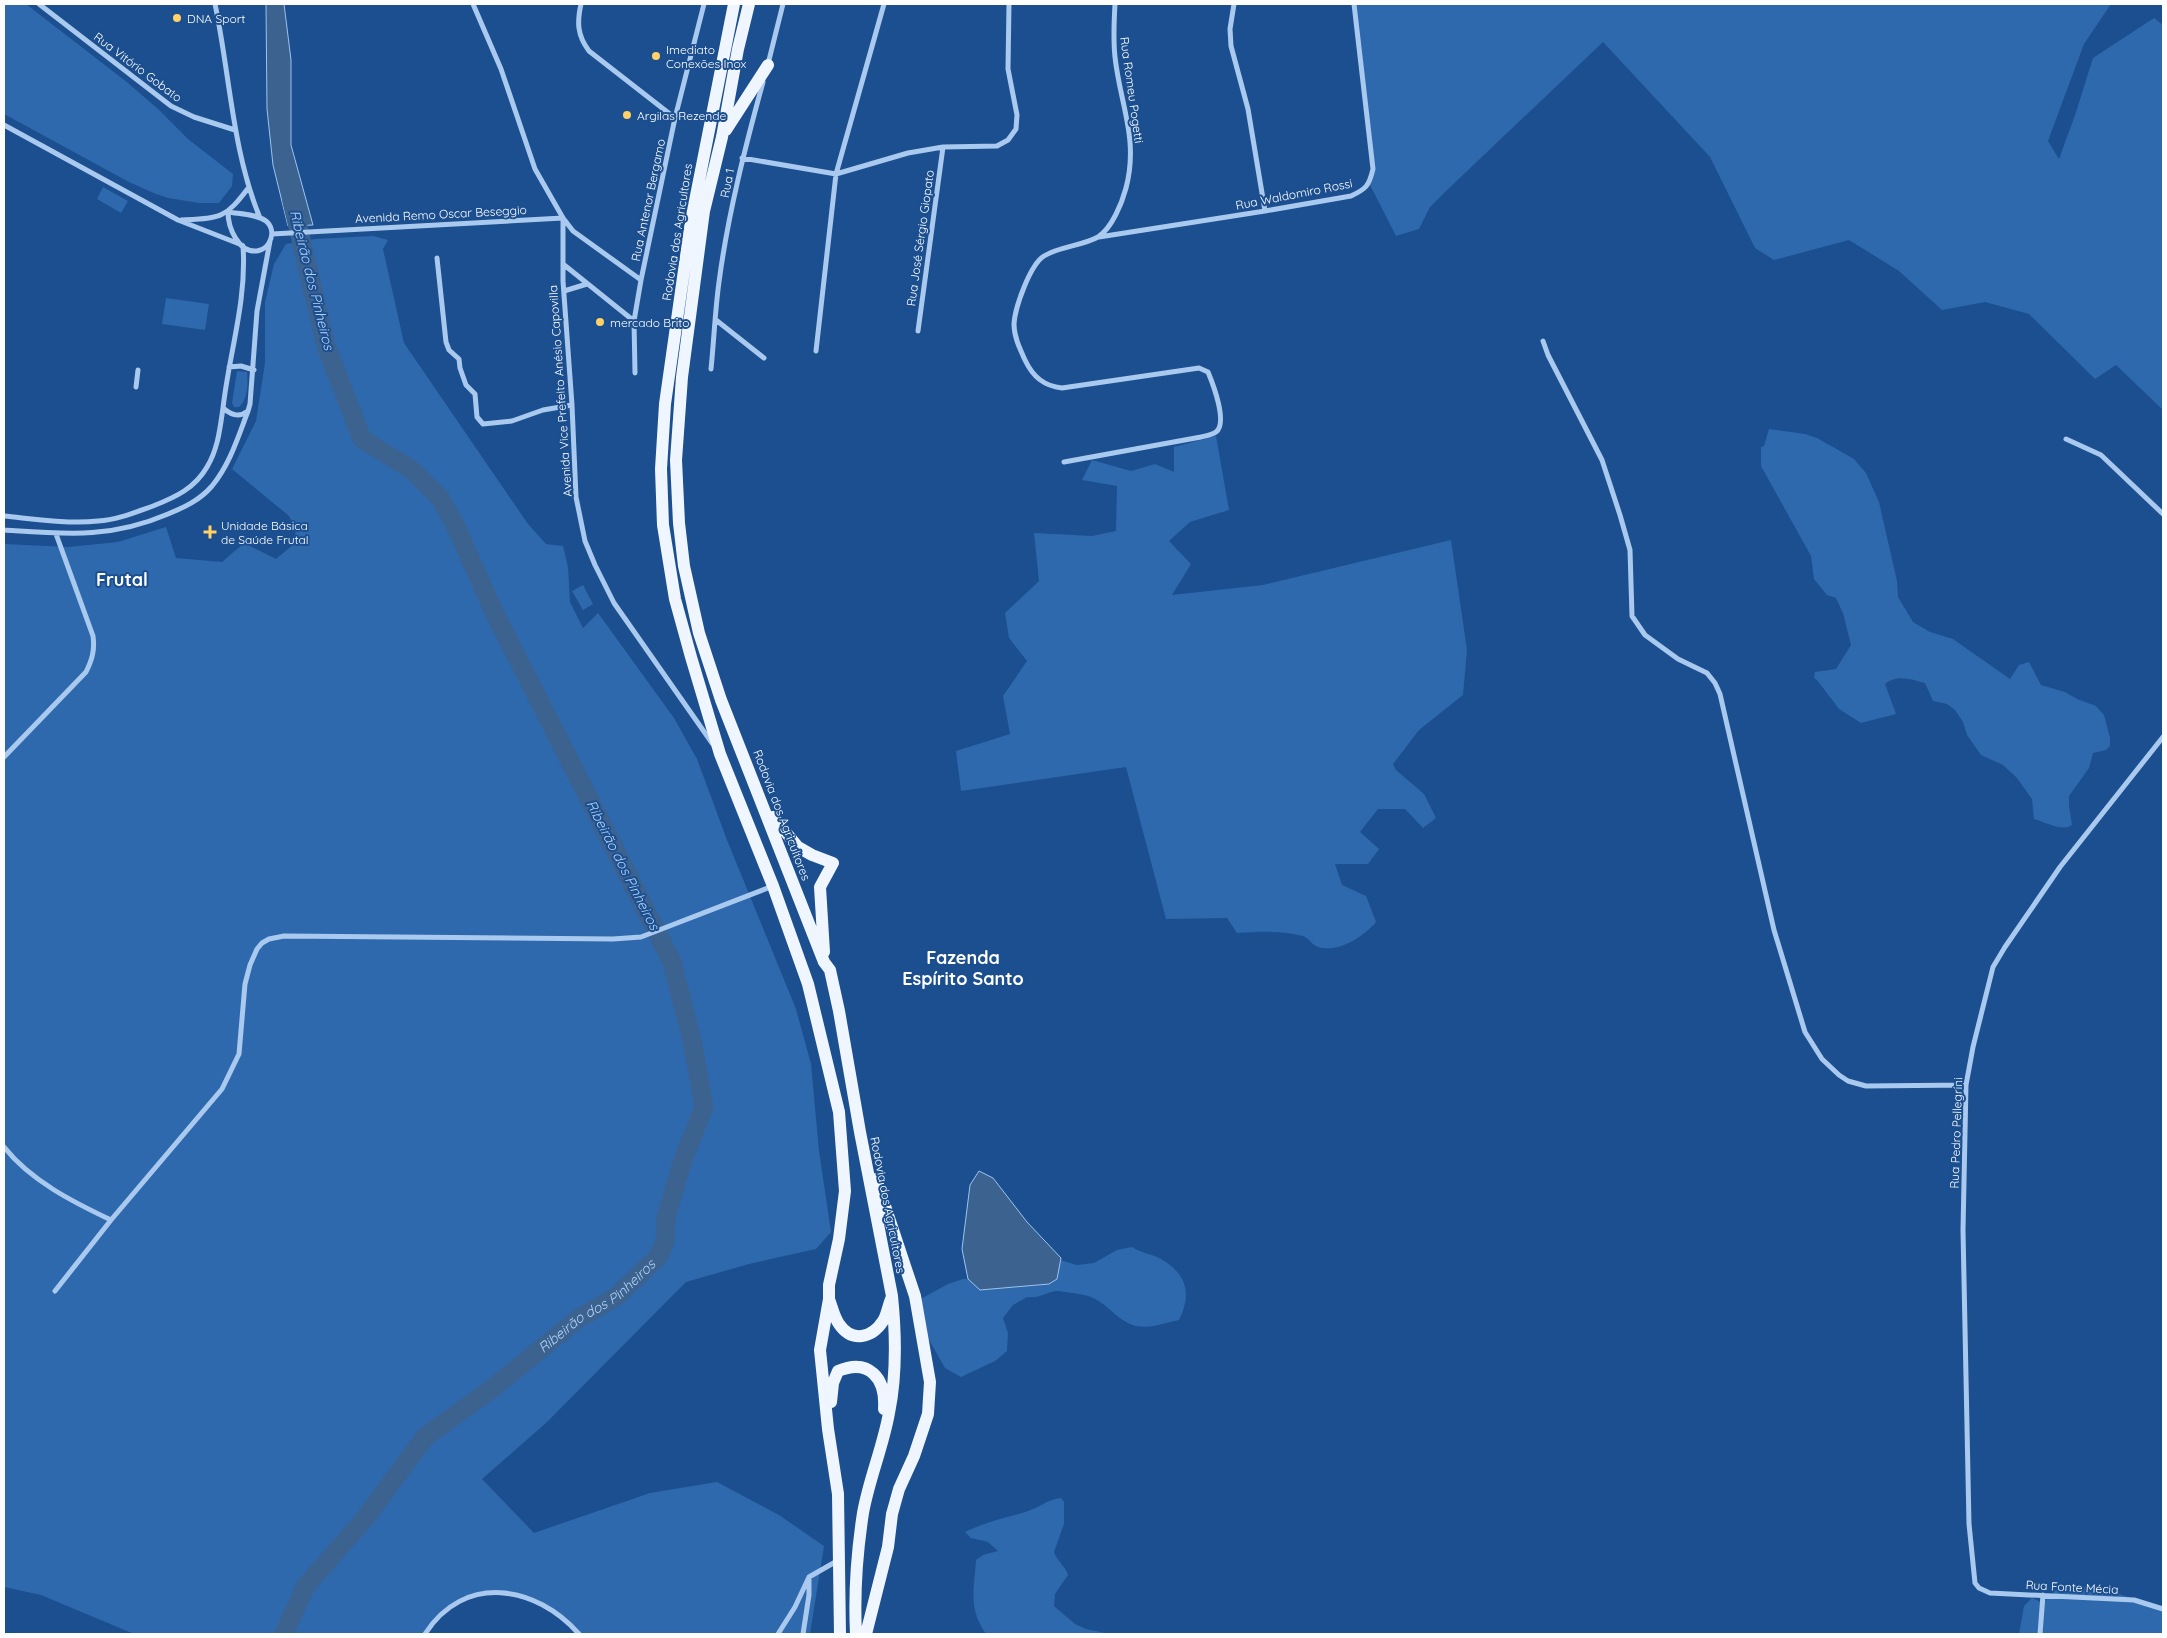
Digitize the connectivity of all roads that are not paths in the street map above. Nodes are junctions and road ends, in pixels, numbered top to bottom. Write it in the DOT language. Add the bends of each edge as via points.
graph roads {
  1 [pos="38,4"];
  2 [pos="215,4"];
  3 [pos="473,4"];
  4 [pos="581,4"];
  5 [pos="704,4"];
  6 [pos="734,4"];
  7 [pos="749,4"];
  8 [pos="783,4"];
  9 [pos="884,4"];
  10 [pos="1010,4"];
  11 [pos="1115,4"];
  12 [pos="1234,4"];
  13 [pos="1354,4"];
  14 [pos="768,65"];
  15 [pos="675,118"];
  16 [pos="4,125"];
  17 [pos="234,130"];
  18 [pos="722,137"];
  19 [pos="942,148"];
  20 [pos="742,158"];
  21 [pos="836,174"];
  22 [pos="249,186"];
  23 [pos="228,212"];
  24 [pos="1265,212"];
  25 [pos="260,218"];
  26 [pos="562,218"];
  27 [pos="178,220"];
  28 [pos="272,234"];
  29 [pos="1099,237"];
  30 [pos="270,241"];
  31 [pos="243,245"];
  32 [pos="437,258"];
  33 [pos="563,264"];
  34 [pos="641,280"];
  35 [pos="587,284"];
  36 [pos="564,292"];
  37 [pos="716,320"];
  38 [pos="634,321"];
  39 [pos="918,331"];
  40 [pos="1543,341"];
  41 [pos="816,351"];
  42 [pos="764,358"];
  43 [pos="228,367"];
  44 [pos="711,369"];
  45 [pos="138,370"];
  46 [pos="254,370"];
  47 [pos="635,373"];
  48 [pos="136,387"];
  49 [pos="572,405"];
  50 [pos="223,408"];
  51 [pos="248,411"];
  52 [pos="2066,439"];
  53 [pos="1064,462"];
  54 [pos="2163,514"];
  55 [pos="4,516"];
  56 [pos="4,530"];
  57 [pos="56,534"];
  58 [pos="2163,737"];
  59 [pos="720,754"];
  60 [pos="4,757"];
  61 [pos="765,808"];
  62 [pos="773,886"];
  63 [pos="824,962"];
  64 [pos="1966,1085"];
  65 [pos="860,1128"];
  66 [pos="4,1147"];
  67 [pos="111,1220"];
  68 [pos="55,1291"];
  69 [pos="892,1296"];
  70 [pos="829,1299"];
  71 [pos="828,1428"];
  72 [pos="880,1454"];
  73 [pos="839,1559"];
  74 [pos="809,1577"];
  75 [pos="1979,1588"];
  76 [pos="2043,1595"];
  77 [pos="2163,1609"];
  78 [pos="425,1634"];
  79 [pos="579,1634"];
  80 [pos="778,1634"];
  81 [pos="802,1634"];
  82 [pos="840,1634"];
  83 [pos="856,1634"];
  84 [pos="866,1634"];
  85 [pos="2040,1634"];
  1 -- 17 [label="street, Rua Vitório Gobato" via="171,106"];
  2 -- 17 [label="street" via="224,45"];
  3 -- 26 [label="street, Avenida Vice Prefeito Anésio Capovilla" via="535,169"];
  4 -- 15 [label="street" via="577,23 588,51"];
  5 -- 15 [label="street, Rua Antenor Bergamo"];
  6 -- 59 [label="main road, Rodovia dos Agricultores" via="691,221 665,404 661,469 664,525 675,599"];
  7 -- 18 [label="main road, Rodovia dos Agricultores"];
  8 -- 14 [label="street, Rua 1"];
  9 -- 21 [label="street"];
  10 -- 19 [label="street" via="1008,69 1017,116 1016,129 1008,140 996,146"];
  11 -- 29 [label="street, Rua Romeu Pogetti" via="1115,57 1128,116 1131,166 1111,223"];
  12 -- 24 [label="street" via="1231,46 1248,109"];
  13 -- 24 [label="street, Rua Waldomiro Rossi" via="1373,169 1369,183 1351,196"];
  14 -- 18 [label="main road"];
  14 -- 20 [label="street, Rua 1"];
  15 -- 34 [label="street, Rua Antenor Bergamo"];
  16 -- 27 [label="street"];
  17 -- 22 [label="street"];
  18 -- 61 [label="main road, Rodovia dos Agricultores" via="704,211 682,378 676,460 679,523 684,566 699,633 721,700"];
  19 -- 21 [label="street" via="908,153"];
  19 -- 39 [label="street, Rua José Sérgio Giopato"];
  20 -- 21 [label="street"];
  20 -- 37 [label="street, Rua 1" via="719,283"];
  21 -- 41 [label="street"];
  22 -- 23 [label="street"];
  22 -- 25 [label="street"];
  23 -- 25 [label="street"];
  23 -- 27 [label="street" via="209,219"];
  23 -- 31 [label="street" via="228,223 234,237"];
  24 -- 29 [label="street, Rua Waldomiro Rossi"];
  25 -- 28 [label="street" via="270,227"];
  26 -- 28 [label="street, Avenida Remo Oscar Beseggio"];
  26 -- 33 [label="street, Avenida Vice Prefeito Anésio Capovilla"];
  26 -- 34 [label="street" via="573,231"];
  27 -- 31 [label="street"];
  28 -- 30 [label="street"];
  29 -- 53 [label="street" via="1045,255 1031,273 1014,324 1017,341 1029,368 1040,381 1050,387 1062,388 1199,368 1208,372 1212,383 1220,413 1220,427 1201,438"];
  30 -- 31 [label="street" via="258,251"];
  30 -- 46 [label="street" via="256,311"];
  31 -- 43 [label="street" via="243,291"];
  32 -- 49 [label="street" via="446,342 459,359 466,385 475,394 477,417 481,423 512,421 543,410"];
  33 -- 35 [label="street"];
  33 -- 36 [label="street, Avenida Vice Prefeito Anésio Capovilla"];
  34 -- 38 [label="street, Rua Antenor Bergamo"];
  35 -- 36 [label="street"];
  35 -- 38 [label="street"];
  36 -- 49 [label="street, Avenida Vice Prefeito Anésio Capovilla"];
  37 -- 42 [label="street"];
  37 -- 44 [label="street, Rua 1"];
  38 -- 47 [label="street, Rua Antenor Bergamo"];
  40 -- 64 [label="street" via="1602,460 1630,550 1632,616 1645,635 1678,659 1707,672 1720,694 1774,930 1805,1032 1822,1059 1848,1081 1866,1086"];
  43 -- 46 [label="street"];
  43 -- 50 [label="street"];
  45 -- 48 [label="street"];
  46 -- 51 [label="street"];
  49 -- 59 [label="street, Avenida Vice Prefeito Anésio Capovilla" via="576,497 585,541 595,565 614,603"];
  50 -- 51 [label="street" via="232,415"];
  50 -- 55 [label="street" via="218,438 208,466 198,480 175,497 133,513 99,521"];
  51 -- 57 [label="street" via="223,470 195,502 118,531"];
  52 -- 54 [label="street" via="2101,455"];
  56 -- 57 [label="street"];
  57 -- 60 [label="street" via="93,636 92,660 86,672 61,700"];
  58 -- 64 [label="street, Rua Pedro Pellegrini" via="2060,867 2026,913 1993,967"];
  59 -- 62 [label="main road, Rodovia dos Agricultores"];
  61 -- 63 [label="main road, Rodovia dos Agricultores"];
  61 -- 63 [label="main road" via="798,847 833,863 820,887"];
  62 -- 67 [label="street" via="640,937 284,936 269,939 257,949 250,965 245,984 239,1054 222,1089"];
  62 -- 70 [label="main road, Rodovia dos Agricultores" via="808,984 838,1112 845,1191 839,1239 828,1285"];
  63 -- 65 [label="main road, Rodovia dos Agricultores" via="830,970 839,1011"];
  64 -- 75 [label="street, Rua Pedro Pellegrini" via="1963,1230 1969,1524 1974,1576"];
  65 -- 69 [label="main road, Rodovia dos Agricultores"];
  65 -- 84 [label="main road" via="915,1296 930,1382 928,1414 914,1456 898,1489 888,1547"];
  66 -- 67 [label="street" via="46,1185"];
  67 -- 68 [label="street"];
  69 -- 70 [label="main road" via="884,1320 876,1330 868,1336 856,1337 839,1325"];
  69 -- 72 [label="main road, Rodovia dos Agricultores" via="895,1360 890,1412"];
  70 -- 71 [label="main road, Rodovia dos Agricultores" via="820,1350"];
  71 -- 72 [label="main road" via="832,1382 838,1371 852,1366 867,1368 878,1377 885,1396"];
  71 -- 73 [label="main road, Rodovia dos Agricultores" via="838,1494"];
  72 -- 83 [label="main road, Rodovia dos Agricultores" via="868,1488 859,1542"];
  73 -- 74 [label="street"];
  73 -- 82 [label="main road, Rodovia dos Agricultores"];
  74 -- 80 [label="street"];
  74 -- 81 [label="street"];
  75 -- 76 [label="street, Rua Fonte Mécia" via="1990,1593"];
  76 -- 77 [label="street, Rua Fonte Mécia" via="2134,1600"];
  76 -- 85 [label="street"];
  78 -- 79 [label="street" via="453,1605 472,1595 491,1591 514,1594 534,1602 556,1613"];
}
